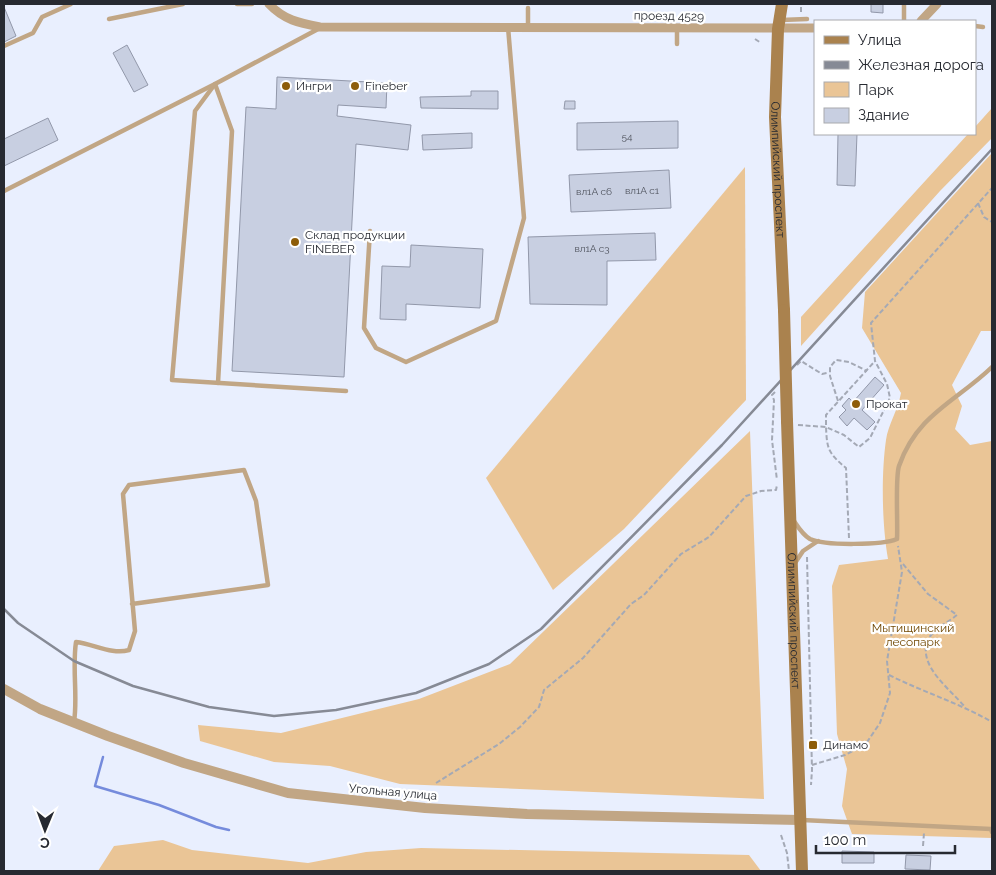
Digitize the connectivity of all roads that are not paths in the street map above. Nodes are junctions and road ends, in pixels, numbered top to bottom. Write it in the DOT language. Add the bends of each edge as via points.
graph roads {
  1 [pos="71,4"];
  2 [pos="184,4"];
  3 [pos="237,4"];
  4 [pos="252,4"];
  5 [pos="269,4"];
  6 [pos="774,4"];
  7 [pos="782,4"];
  8 [pos="904,4"];
  9 [pos="937,4"];
  10 [pos="528,8"];
  11 [pos="109,19"];
  12 [pos="807,19"];
  13 [pos="904,20"];
  14 [pos="923,20"];
  15 [pos="778,24"];
  16 [pos="508,26"];
  17 [pos="528,26"];
  18 [pos="976,26"];
  19 [pos="320,27"];
  20 [pos="983,27"];
  21 [pos="678,28"];
  22 [pos="814,28"];
  23 [pos="677,44"];
  24 [pos="4,46"];
  25 [pos="215,84"];
  26 [pos="4,191"];
  27 [pos="370,232"];
  28 [pos="992,367"];
  29 [pos="218,383"];
  30 [pos="346,391"];
  31 [pos="790,514"];
  32 [pos="819,541"];
  33 [pos="792,570"];
  34 [pos="132,604"];
  35 [pos="4,689"];
  36 [pos="74,722"];
  37 [pos="800,820"];
  38 [pos="992,832"];
  39 [pos="802,871"];
  1 -- 24 [label="lane" via="42,17 33,33"];
  2 -- 11 [label="lane"];
  3 -- 4 [label="lane"];
  5 -- 19 [label="street, проезд 4529" via="280,15"];
  6 -- 15 [label="main road, Олимпийский проспект"];
  7 -- 15 [label="main road, Олимпийский проспект"];
  8 -- 13 [label="lane"];
  9 -- 14 [label="street"];
  10 -- 17 [label="lane"];
  12 -- 15 [label="lane"];
  15 -- 21 [label="street, проезд 4529"];
  15 -- 22 [label="street, проезд 4529"];
  15 -- 31 [label="main road, Олимпийский проспект, bridge" via="776,164 791,420"];
  16 -- 17 [label="street, проезд 4529"];
  16 -- 19 [label="street, проезд 4529"];
  16 -- 27 [label="lane" via="524,218 496,321 406,362 376,348 364,328"];
  17 -- 21 [label="street, проезд 4529"];
  18 -- 20 [label="lane"];
  19 -- 25 [label="lane"];
  21 -- 23 [label="lane"];
  25 -- 26 [label="lane"];
  25 -- 29 [label="lane" via="232,130"];
  25 -- 29 [label="lane" via="195,112 172,380"];
  28 -- 32 [label="lane" via="920,427 899,467 897,538 888,543"];
  29 -- 30 [label="lane"];
  31 -- 32 [label="lane" via="804,534"];
  31 -- 33 [label="main road, Олимпийский проспект"];
  32 -- 33 [label="lane" via="803,551"];
  33 -- 37 [label="main road, Олимпийский проспект"];
  34 -- 34 [label="lane" via="123,494 128,485 244,470 256,501 268,585"];
  34 -- 36 [label="lane" via="135,631 129,650 118,653 76,642"];
  35 -- 36 [label="street, Угольная улица" via="33,706"];
  36 -- 37 [label="street, Угольная улица" via="184,762 288,793 425,808 527,814"];
  37 -- 38 [label="lane" via="992,829"];
  37 -- 39 [label="main road, Олимпийский проспект"];
}
